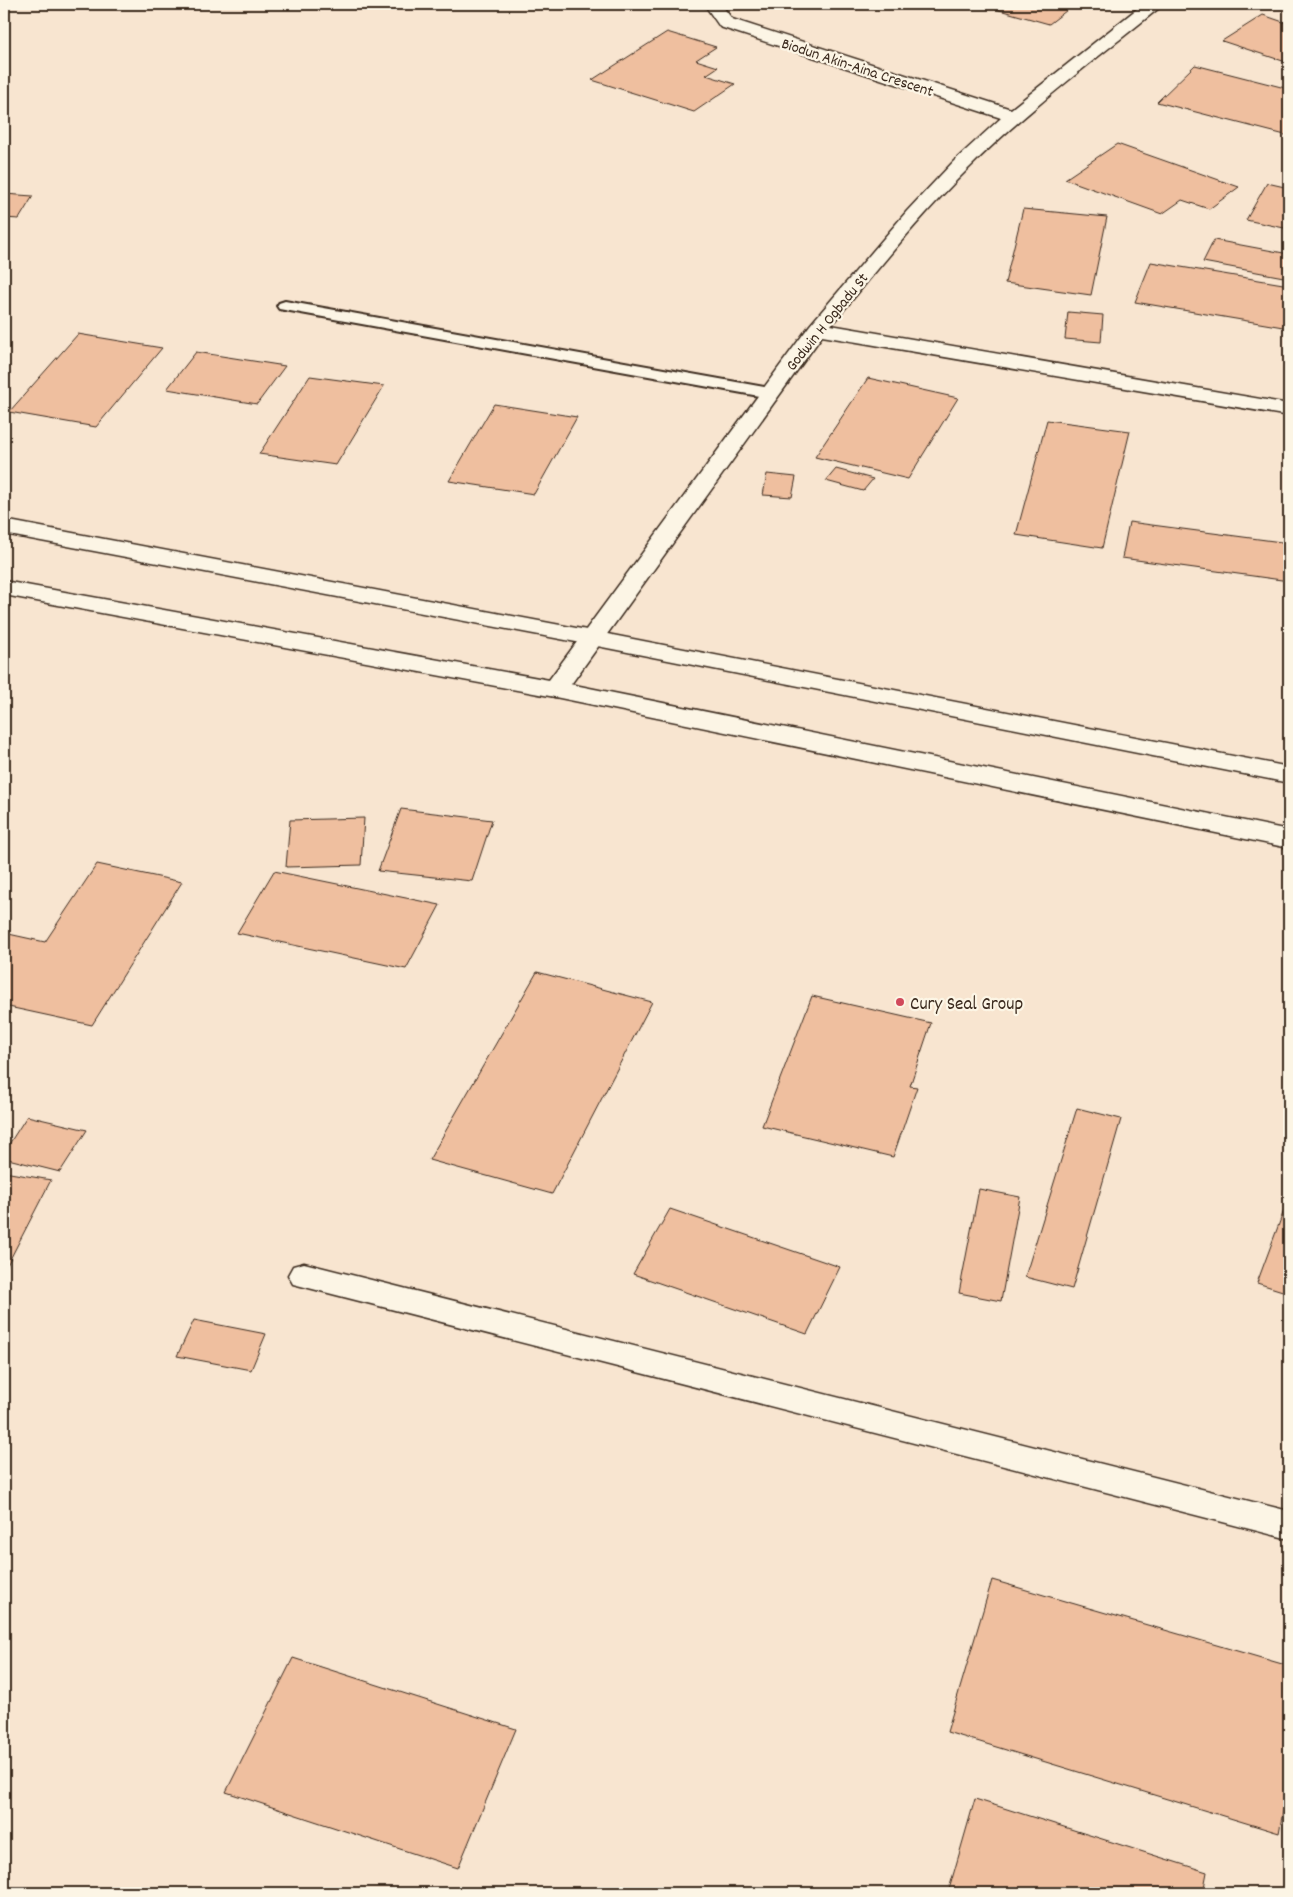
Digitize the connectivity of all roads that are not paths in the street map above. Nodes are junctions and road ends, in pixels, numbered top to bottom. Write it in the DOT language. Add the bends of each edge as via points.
graph roads {
  1 [pos="712,4"];
  2 [pos="1153,4"];
  3 [pos="1014,116"];
  4 [pos="284,306"];
  5 [pos="817,329"];
  6 [pos="770,393"];
  7 [pos="1289,410"];
  8 [pos="15,529"];
  9 [pos="4,588"];
  10 [pos="592,638"];
  11 [pos="556,689"];
  12 [pos="1289,775"];
  13 [pos="1289,839"];
  14 [pos="304,1275"];
  15 [pos="1289,1525"];
  1 -- 3 [label="street, Biodun Akin-Aina Crescent" via="726,23"];
  2 -- 3 [label="street, Godwin H Ogbadu St"];
  3 -- 5 [label="street, Godwin H Ogbadu St" via="914,215"];
  4 -- 6 [label="lane"];
  5 -- 6 [label="street, Godwin H Ogbadu St"];
  5 -- 7 [label="street"];
  6 -- 10 [label="street, Godwin H Ogbadu St"];
  8 -- 10 [label="street"];
  9 -- 11 [label="street"];
  10 -- 11 [label="street, Godwin H Ogbadu St"];
  10 -- 12 [label="street"];
  11 -- 13 [label="street"];
  14 -- 15 [label="street"];
}
